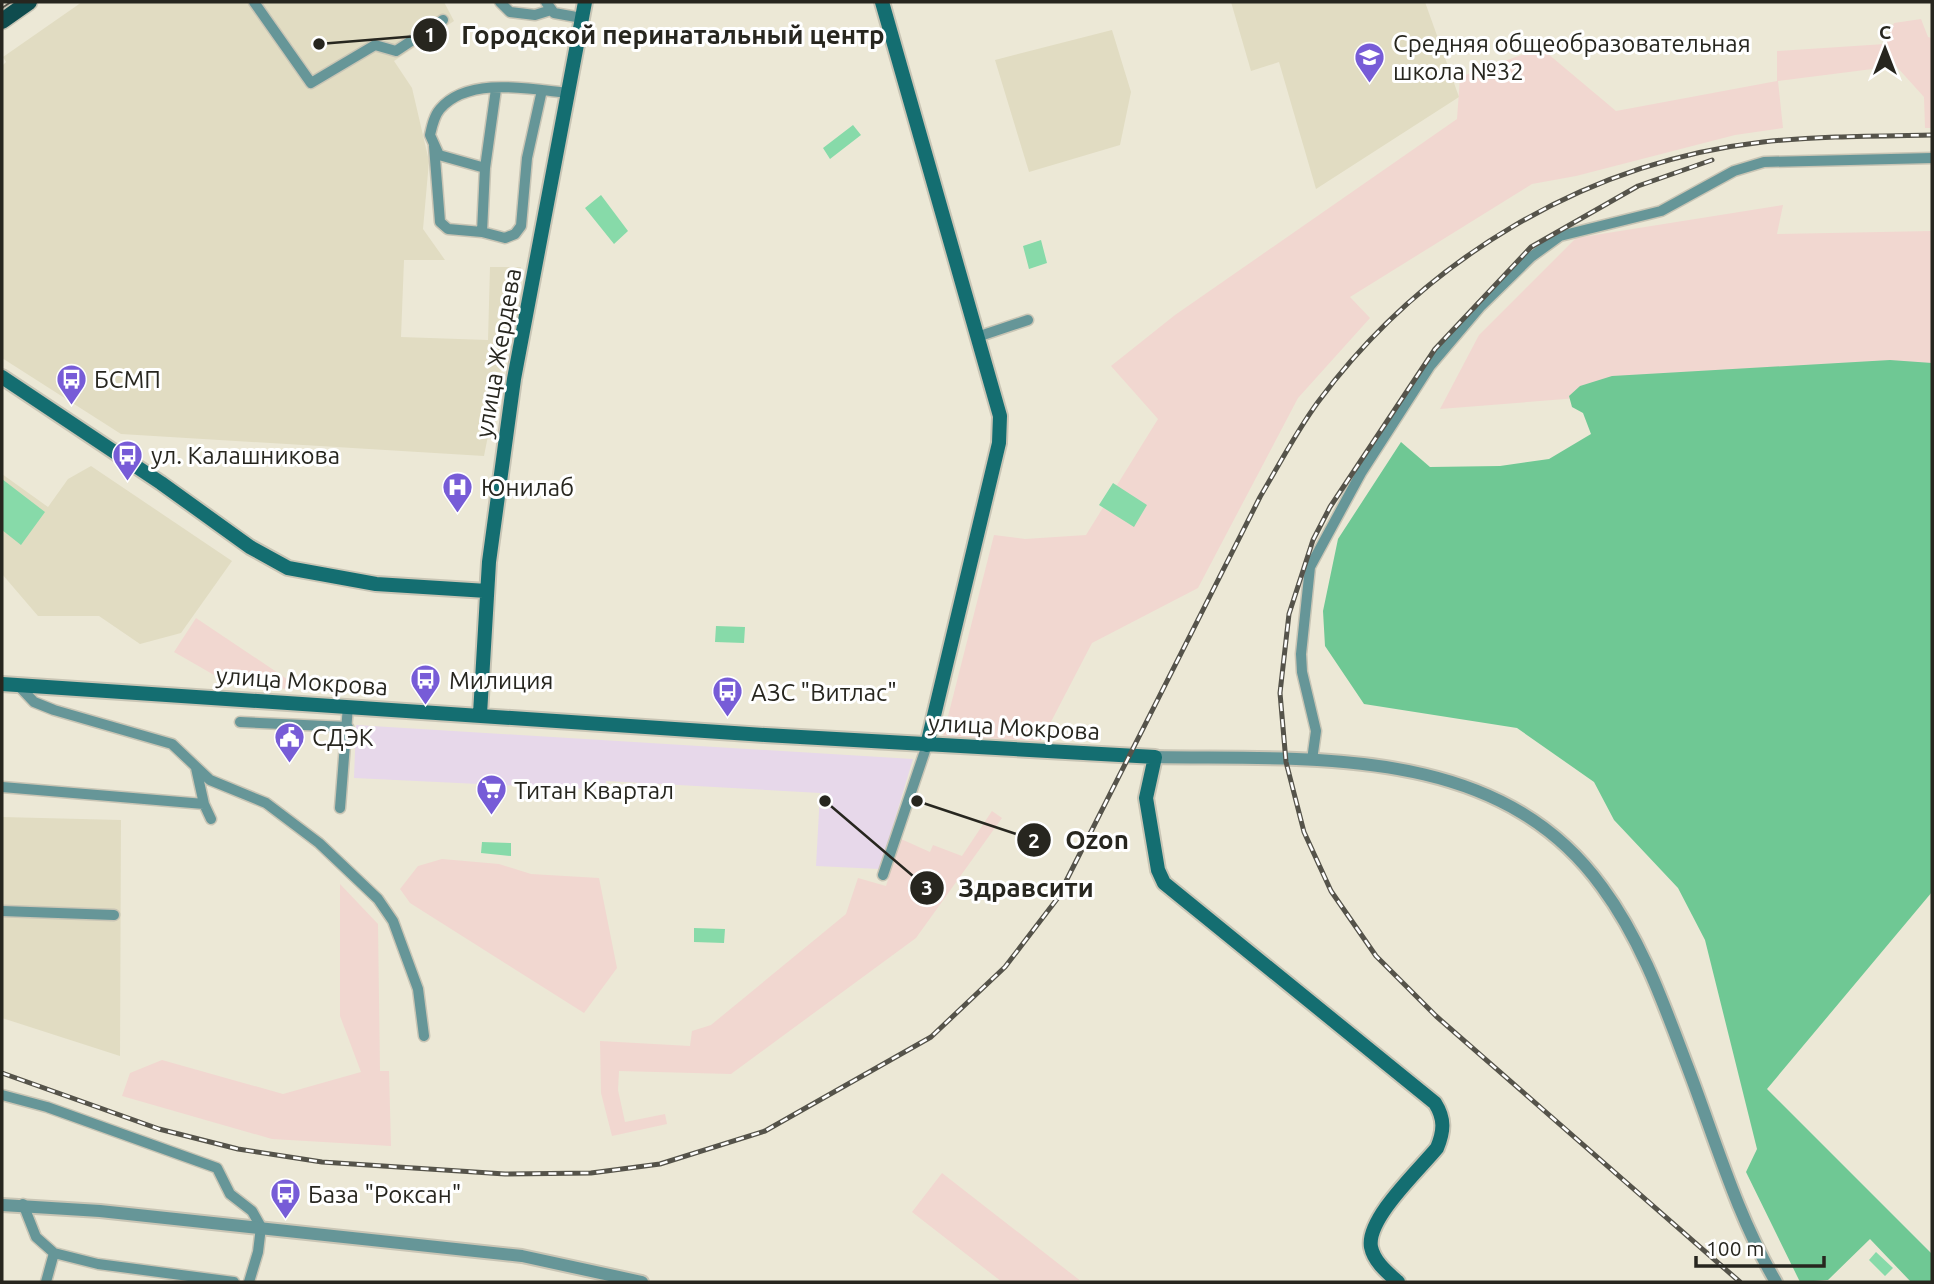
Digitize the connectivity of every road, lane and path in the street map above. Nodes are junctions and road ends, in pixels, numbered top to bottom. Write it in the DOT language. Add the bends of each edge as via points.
graph roads {
  1 [pos="29,2"];
  2 [pos="254,2"];
  3 [pos="500,2"];
  4 [pos="585,2"];
  5 [pos="882,2"];
  6 [pos="548,6"];
  7 [pos="582,18"];
  8 [pos="443,20"];
  9 [pos="2,21"];
  10 [pos="496,89"];
  11 [pos="542,90"];
  12 [pos="568,93"];
  13 [pos="434,146"];
  14 [pos="1932,158"];
  15 [pos="485,168"];
  16 [pos="482,232"];
  17 [pos="1028,320"];
  18 [pos="977,337"];
  19 [pos="2,377"];
  20 [pos="487,590"];
  21 [pos="2,684"];
  22 [pos="18,685"];
  23 [pos="348,706"];
  24 [pos="480,715"];
  25 [pos="240,722"];
  26 [pos="348,727"];
  27 [pos="927,745"];
  28 [pos="1155,757"];
  29 [pos="1312,760"];
  30 [pos="196,767"];
  31 [pos="2,787"];
  32 [pos="204,804"];
  33 [pos="340,808"];
  34 [pos="211,819"];
  35 [pos="883,875"];
  36 [pos="2,911"];
  37 [pos="114,915"];
  38 [pos="424,1036"];
  39 [pos="2,1094"];
  40 [pos="23,1204"];
  41 [pos="2,1205"];
  42 [pos="261,1227"];
  43 [pos="54,1253"];
  44 [pos="46,1282"];
  45 [pos="234,1282"];
  46 [pos="249,1282"];
  47 [pos="642,1282"];
  48 [pos="1398,1282"];
  49 [pos="1776,1282"];
  1 -- 9 [label="main road"];
  2 -- 8 [label="street" via="311,83 375,45 396,51"];
  3 -- 6 [label="street" via="510,12 535,15"];
  4 -- 7 [label="main road, улица Жердева"];
  5 -- 18 [label="main road"];
  6 -- 7 [label="street"];
  7 -- 12 [label="main road, улица Жердева"];
  10 -- 11 [label="street"];
  10 -- 13 [label="street" via="465,91 440,109 430,135"];
  10 -- 15 [label="street"];
  11 -- 12 [label="street"];
  11 -- 16 [label="street" via="527,158 521,226 505,238"];
  12 -- 20 [label="main road, улица Жердева" via="514,379"];
  13 -- 15 [label="street" via="439,155"];
  13 -- 16 [label="street" via="440,222 448,229"];
  14 -- 29 [label="street" via="1764,162 1734,170 1661,211 1560,236 1531,257 1430,366 1361,473 1310,567 1301,671 1316,731"];
  15 -- 16 [label="street"];
  17 -- 18 [label="street"];
  18 -- 27 [label="main road" via="1000,416 999,443"];
  19 -- 20 [label="main road" via="250,547 288,568 376,584"];
  20 -- 24 [label="main road, улица Жердева"];
  21 -- 22 [label="main road, улица Мокрова"];
  22 -- 23 [label="main road, улица Мокрова"];
  22 -- 30 [label="street" via="34,702 54,710 172,744"];
  23 -- 24 [label="main road, улица Мокрова"];
  23 -- 26 [label="street"];
  24 -- 27 [label="main road, улица Мокрова"];
  25 -- 26 [label="street"];
  26 -- 33 [label="street"];
  27 -- 28 [label="main road, улица Мокрова"];
  27 -- 35 [label="street"];
  28 -- 29 [label="street, улица Мокрова"];
  28 -- 48 [label="main road" via="1146,798 1164,883 1435,1103 1440,1112 1442,1135 1437,1148 1375,1223 1371,1247 1382,1267"];
  29 -- 49 [label="street, улица Мокрова" via="1381,766 1495,796 1580,859 1613,903 1648,964 1740,1208"];
  30 -- 32 [label="street"];
  30 -- 38 [label="street" via="218,785 278,811 378,899 402,942 423,1011"];
  31 -- 32 [label="street"];
  32 -- 34 [label="street"];
  36 -- 37 [label="street"];
  39 -- 42 [label="street" via="216,1168 230,1194 252,1211"];
  40 -- 41 [label="street"];
  40 -- 42 [label="street"];
  40 -- 43 [label="street" via="36,1237"];
  42 -- 46 [label="street"];
  42 -- 47 [label="street" via="522,1256"];
  43 -- 44 [label="street"];
  43 -- 45 [label="street" via="99,1264"];
}
